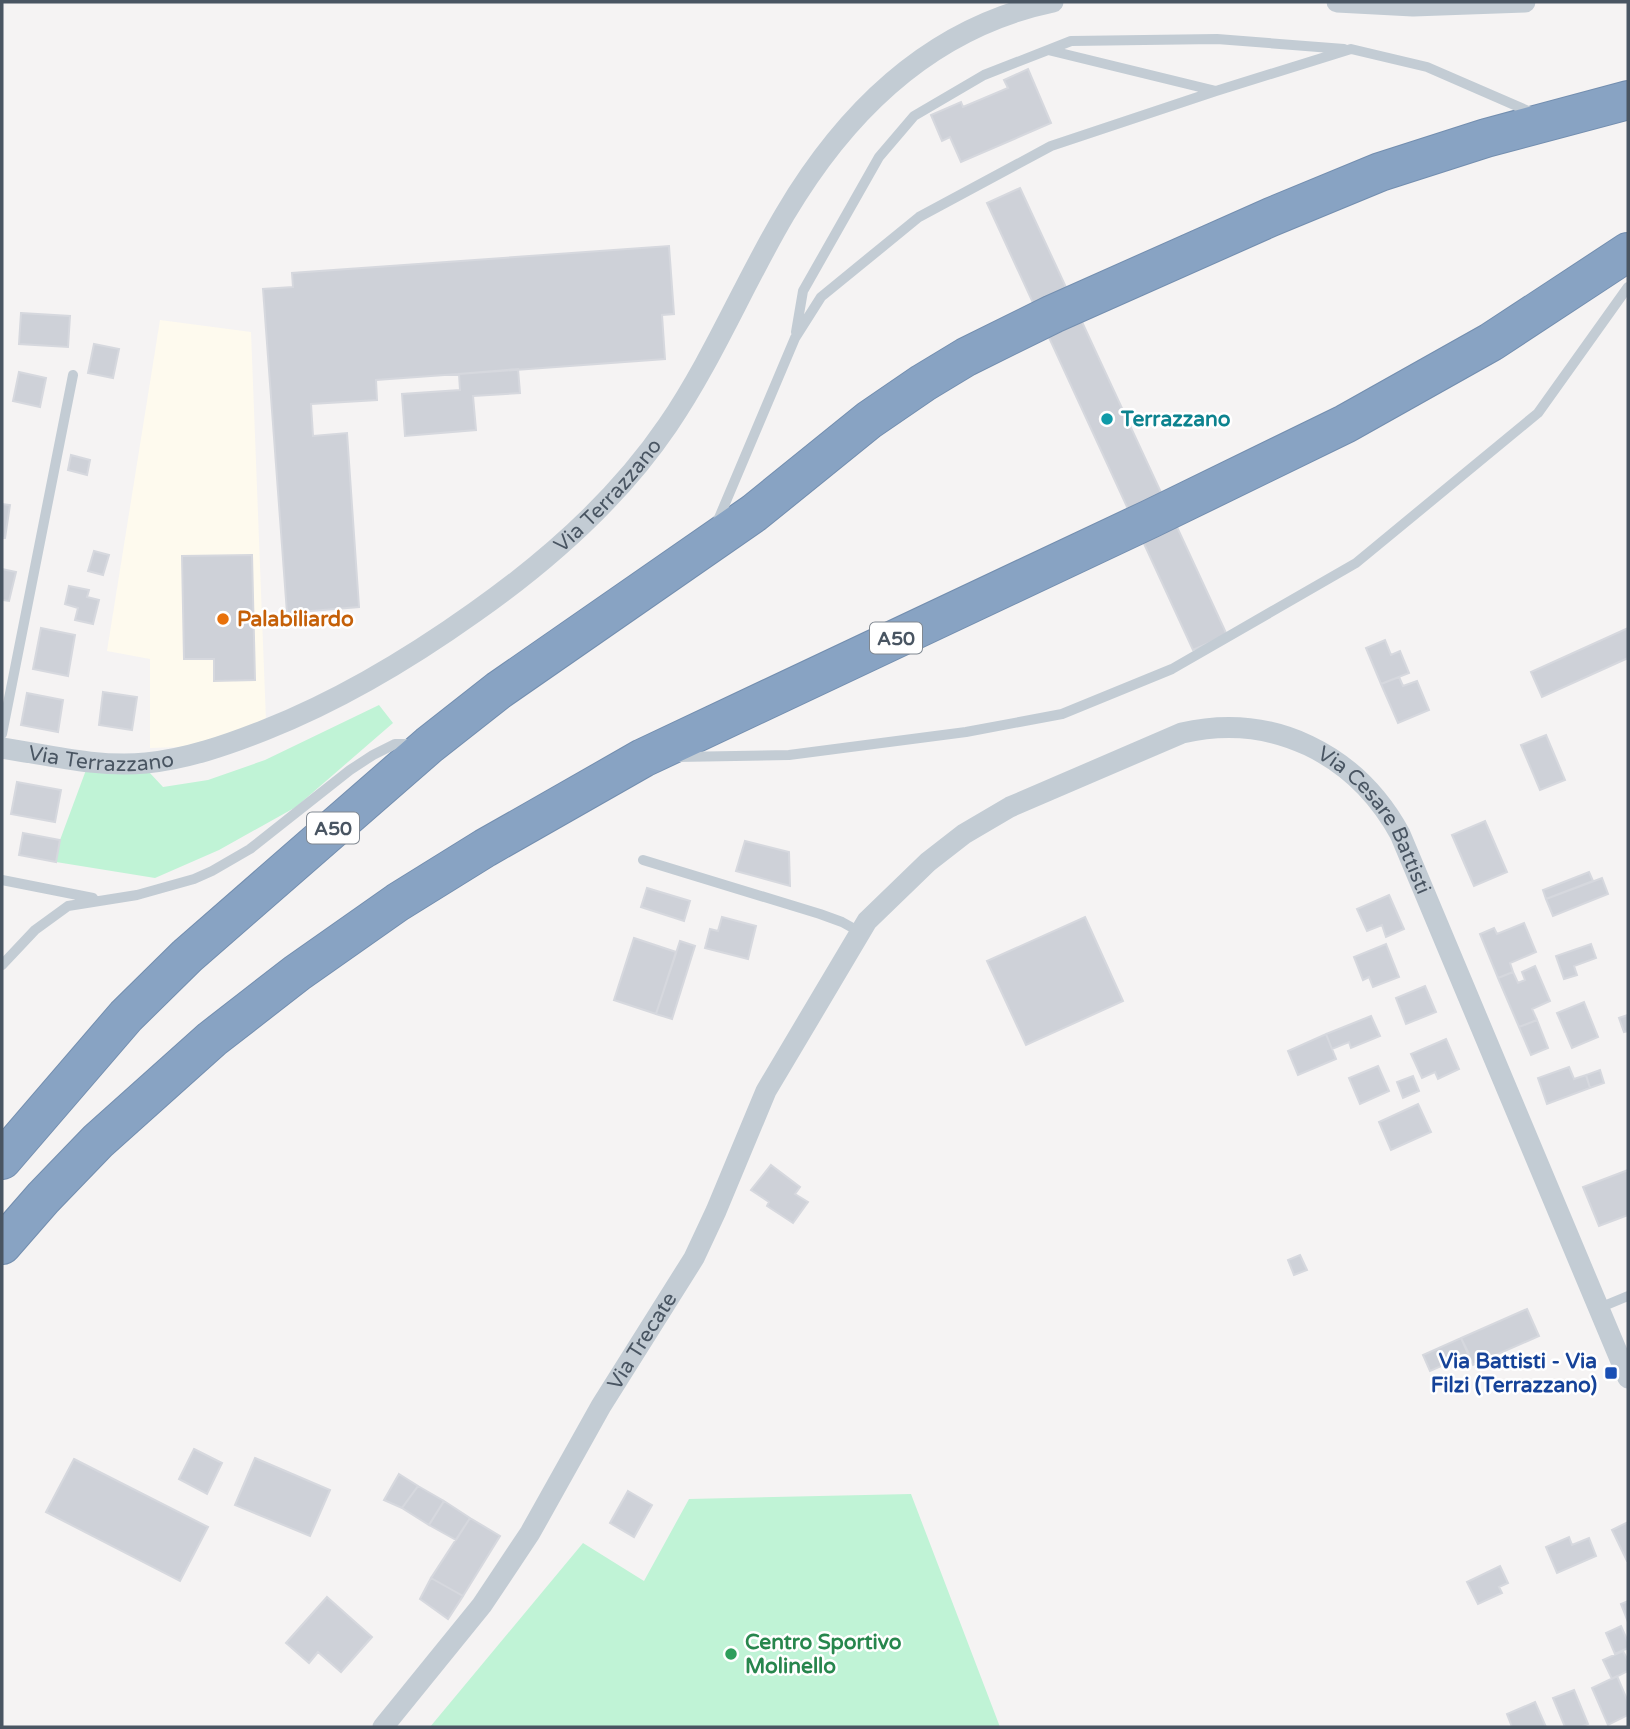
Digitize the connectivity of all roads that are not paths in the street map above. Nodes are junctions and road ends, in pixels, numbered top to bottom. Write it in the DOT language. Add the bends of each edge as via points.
graph roads {
  1 [pos="1053,2"];
  2 [pos="1337,2"];
  3 [pos="1525,2"];
  4 [pos="1351,49"];
  5 [pos="1048,50"];
  6 [pos="1216,91"];
  7 [pos="1628,100"];
  8 [pos="1549,120"];
  9 [pos="1628,252"];
  10 [pos="1628,287"];
  11 [pos="795,338"];
  12 [pos="73,375"];
  13 [pos="708,545"];
  14 [pos="2,734"];
  15 [pos="429,745"];
  16 [pos="2,748"];
  17 [pos="643,758"];
  18 [pos="643,860"];
  19 [pos="2,880"];
  20 [pos="99,900"];
  21 [pos="860,932"];
  22 [pos="2,965"];
  23 [pos="2,1160"];
  24 [pos="2,1245"];
  25 [pos="1628,1296"];
  26 [pos="1599,1308"];
  27 [pos="1628,1378"];
  28 [pos="383,1727"];
  1 -- 16 [label="street, Via Terrazzano" via="944,44 873,98 808,176 689,392 646,455 595,514 516,583 424,648 337,699 212,748 142,764"];
  2 -- 3 [label="street" via="1413,6"];
  4 -- 5 [label="lane" via="1217,39 1071,41"];
  4 -- 6 [label="lane"];
  4 -- 8 [label="lane" via="1427,67"];
  5 -- 6 [label="lane"];
  5 -- 11 [label="lane" via="984,75 914,116 879,157 803,291"];
  6 -- 11 [label="lane" via="1051,146 919,218 821,297"];
  7 -- 8 [label="highway"];
  8 -- 13 [label="highway, A50" via="1380,172 1053,314 966,357 869,420"];
  9 -- 17 [label="highway, A50" via="1479,349 1345,424"];
  10 -- 17 [label="lane" via="1538,413 1356,563 1172,669 1062,715 966,732 789,755"];
  11 -- 13 [label="lane"];
  12 -- 14 [label="lane"];
  13 -- 15 [label="highway, A50" via="499,690"];
  15 -- 20 [label="lane" via="396,744 373,755 250,849 212,871 149,892"];
  15 -- 23 [label="highway, A50" via="126,1016"];
  17 -- 24 [label="highway, A50" via="409,895 297,973 212,1039 98,1142"];
  18 -- 21 [label="lane" via="820,914"];
  19 -- 20 [label="lane"];
  20 -- 22 [label="lane" via="68,906"];
  21 -- 26 [label="street, Via Cesare Battisti" via="883,904 964,834 1010,807 1149,746 1195,730 1227,729 1259,730 1308,743 1368,788 1401,834"];
  21 -- 28 [label="street, Via Trecate" via="766,1091 694,1258 601,1406 530,1533 482,1605"];
  25 -- 26 [label="lane"];
  26 -- 27 [label="street, Via Cesare Battisti"];
}
